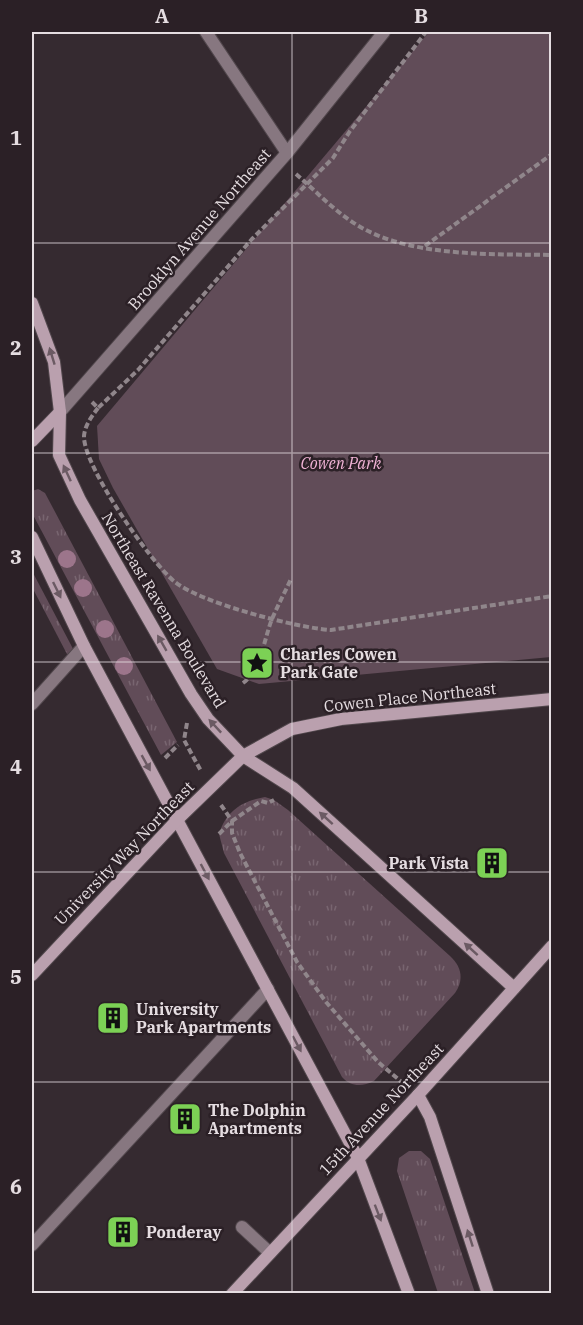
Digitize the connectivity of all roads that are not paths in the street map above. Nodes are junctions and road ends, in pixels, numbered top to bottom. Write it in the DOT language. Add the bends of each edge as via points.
graph roads {
  1 [pos="206,32"];
  2 [pos="384,32"];
  3 [pos="287,153"];
  4 [pos="32,303"];
  5 [pos="60,412"];
  6 [pos="32,441"];
  7 [pos="32,537"];
  8 [pos="84,646"];
  9 [pos="552,699"];
  10 [pos="32,704"];
  11 [pos="243,756"];
  12 [pos="177,820"];
  13 [pos="552,946"];
  14 [pos="32,975"];
  15 [pos="514,988"];
  16 [pos="268,989"];
  17 [pos="418,1095"];
  18 [pos="357,1158"];
  19 [pos="242,1227"];
  20 [pos="32,1245"];
  21 [pos="270,1253"];
  22 [pos="232,1293"];
  23 [pos="409,1293"];
  24 [pos="488,1293"];
  1 -- 3 [label="street"];
  2 -- 3 [label="street, Brooklyn Avenue Northeast"];
  3 -- 5 [label="street, Brooklyn Avenue Northeast"];
  5 -- 4 [label="main road, Northeast Ravenna Boulevard, one-way" via="54,362"];
  5 -- 6 [label="main road, Brooklyn Avenue Northeast"];
  11 -- 5 [label="main road, Northeast Ravenna Boulevard, one-way" via="208,719 191,694 80,500 59,454"];
  7 -- 8 [label="main road, one-way"];
  8 -- 10 [label="street"];
  8 -- 12 [label="main road, one-way"];
  9 -- 11 [label="main road, Cowen Place Northeast" via="341,719 292,729"];
  11 -- 12 [label="main road, University Way Northeast"];
  15 -- 11 [label="main road, Northeast Ravenna Boulevard, one-way" via="293,788"];
  12 -- 14 [label="main road, University Way Northeast"];
  12 -- 16 [label="main road, one-way"];
  13 -- 15 [label="main road, 15th Avenue Northeast"];
  15 -- 17 [label="main road, 15th Avenue Northeast"];
  16 -- 18 [label="main road, one-way"];
  16 -- 20 [label="street"];
  17 -- 18 [label="main road, 15th Avenue Northeast"];
  24 -- 17 [label="main road, one-way" via="430,1117"];
  18 -- 21 [label="main road, 15th Avenue Northeast"];
  18 -- 23 [label="main road, one-way"];
  19 -- 21 [label="street"];
  21 -- 22 [label="main road, 15th Avenue Northeast"];
}
